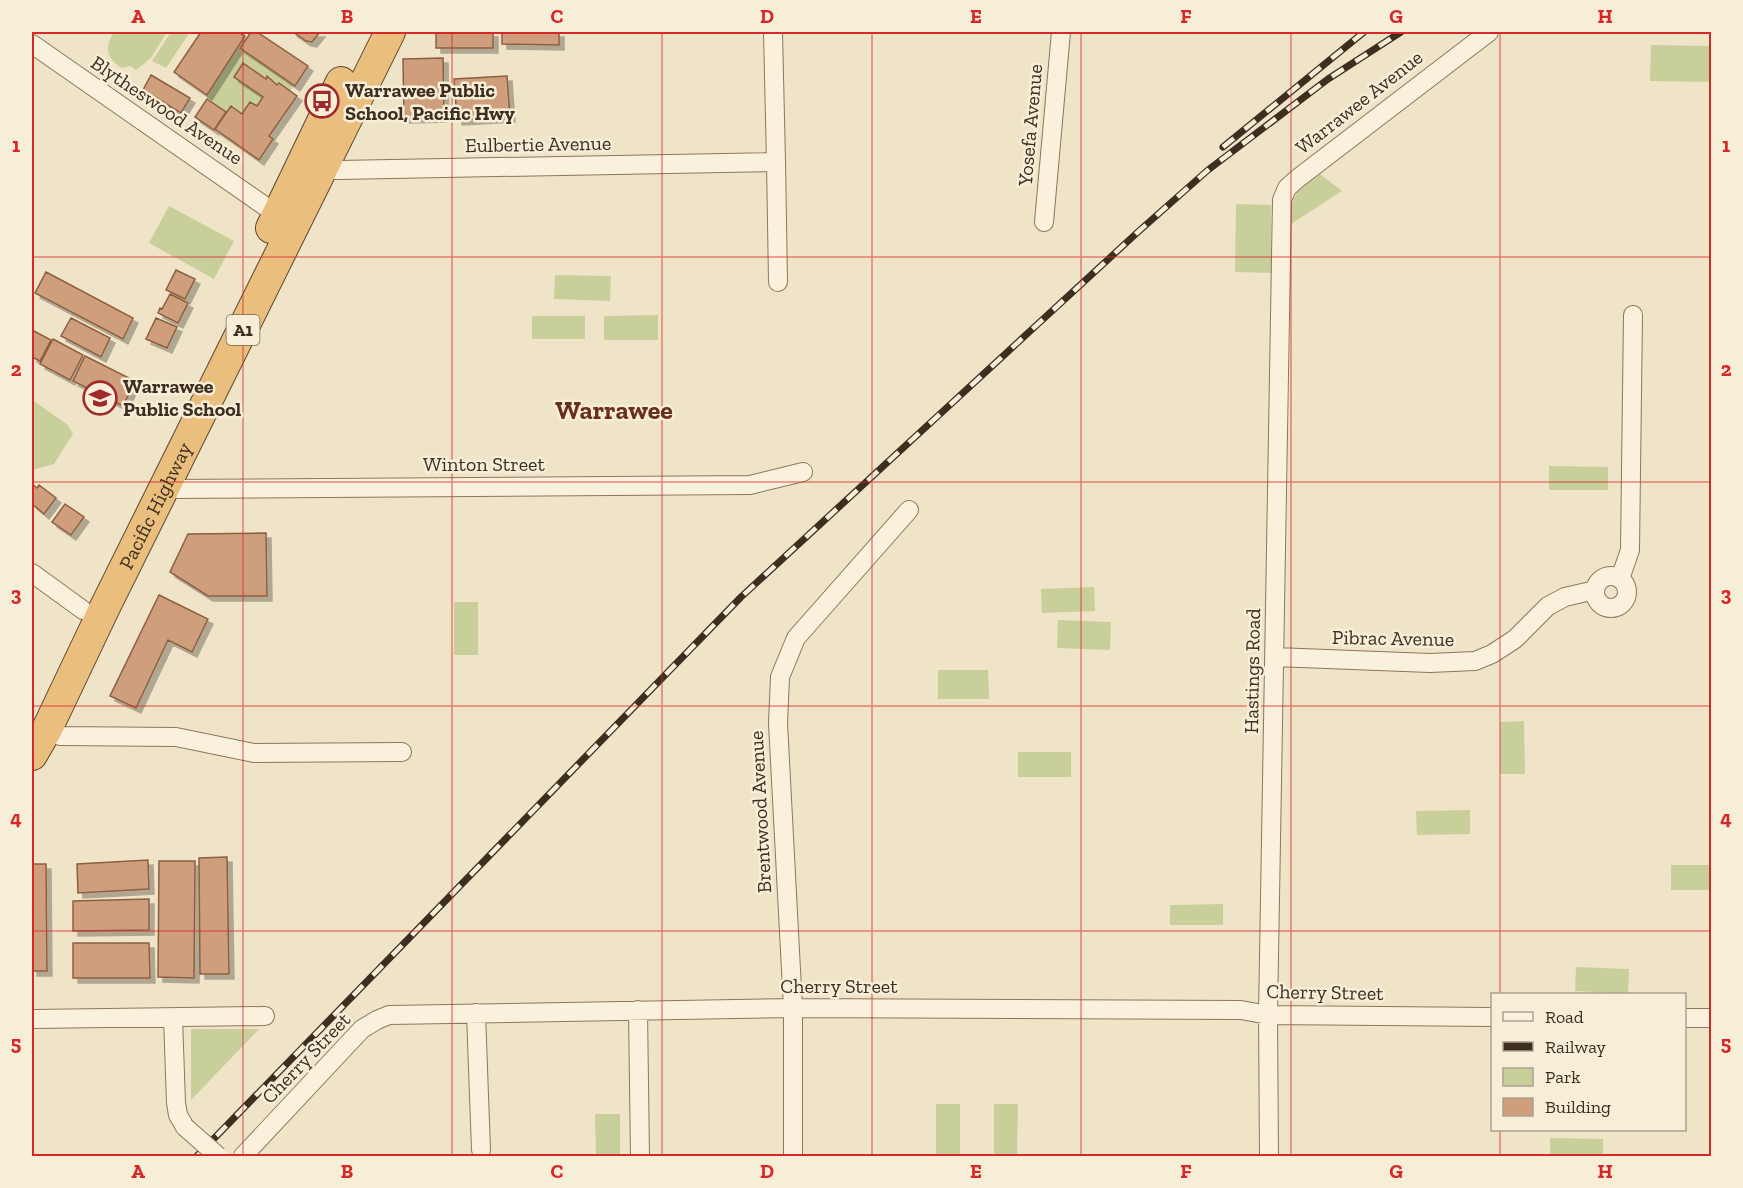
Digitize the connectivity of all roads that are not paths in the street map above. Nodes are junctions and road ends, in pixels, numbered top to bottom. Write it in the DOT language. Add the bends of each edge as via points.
graph roads {
  1 [pos="367,32"];
  2 [pos="390,32"];
  3 [pos="773,32"];
  4 [pos="1061,32"];
  5 [pos="1488,32"];
  6 [pos="32,44"];
  7 [pos="776,162"];
  8 [pos="312,166"];
  9 [pos="1287,188"];
  10 [pos="278,213"];
  11 [pos="1044,222"];
  12 [pos="778,282"];
  13 [pos="1633,315"];
  14 [pos="803,472"];
  15 [pos="165,489"];
  16 [pos="909,510"];
  17 [pos="32,573"];
  18 [pos="1620,579"];
  19 [pos="1595,590"];
  20 [pos="83,610"];
  21 [pos="1275,657"];
  22 [pos="39,721"];
  23 [pos="402,752"];
  24 [pos="32,755"];
  25 [pos="793,1008"];
  26 [pos="638,1010"];
  27 [pos="476,1013"];
  28 [pos="1268,1015"];
  29 [pos="264,1016"];
  30 [pos="1491,1017"];
  31 [pos="173,1018"];
  32 [pos="1686,1018"];
  33 [pos="1712,1018"];
  34 [pos="32,1019"];
  35 [pos="481,1150"];
  36 [pos="218,1156"];
  37 [pos="243,1156"];
  38 [pos="640,1156"];
  39 [pos="793,1156"];
  40 [pos="1269,1156"];
  1 -- 8 [label="highway, Pacific Highway / A1"];
  2 -- 8 [label="highway, Pacific Highway / A1"];
  3 -- 7 [label="street"];
  4 -- 11 [label="street, Yosefa Avenue"];
  5 -- 9 [label="street, Warrawee Avenue"];
  6 -- 10 [label="street, Blytheswood Avenue"];
  7 -- 8 [label="street, Eulbertie Avenue"];
  7 -- 12 [label="street"];
  8 -- 10 [label="highway, Pacific Highway / A1"];
  8 -- 15 [label="highway, Pacific Highway / A1"];
  9 -- 21 [label="street, Hastings Road" via="1280,222"];
  10 -- 20 [label="highway, Pacific Highway / A1"];
  13 -- 18 [label="street" via="1630,550"];
  14 -- 15 [label="street, Winton Street" via="750,486"];
  15 -- 22 [label="highway, Pacific Highway / A1" via="104,609"];
  16 -- 25 [label="street, Brentwood Avenue" via="796,638 780,677 778,723"];
  17 -- 20 [label="street"];
  18 -- 19 [label="street" via="1604,578"];
  18 -- 19 [label="street" via="1626,585 1625,613 1601,606"];
  19 -- 21 [label="street, Pibrac Avenue" via="1565,597 1548,606 1515,639 1475,661"];
  20 -- 22 [label="highway, Pacific Highway / A1"];
  21 -- 28 [label="street, Hastings Road"];
  22 -- 23 [label="street" via="60,736 176,737 254,753"];
  22 -- 24 [label="highway, Pacific Highway / A1"];
  25 -- 26 [label="street, Cherry Street"];
  25 -- 28 [label="street, Cherry Street" via="1240,1010"];
  25 -- 39 [label="street, Brentwood Avenue"];
  26 -- 27 [label="street, Cherry Street"];
  26 -- 38 [label="street"];
  27 -- 35 [label="street"];
  27 -- 37 [label="street, Cherry Street" via="389,1016 362,1029"];
  28 -- 30 [label="street, Cherry Street"];
  28 -- 40 [label="street, Hastings Road"];
  29 -- 31 [label="street"];
  31 -- 34 [label="street"];
  31 -- 36 [label="street, bridge" via="178,1115 185,1127"];
  32 -- 33 [label="street"];
}
